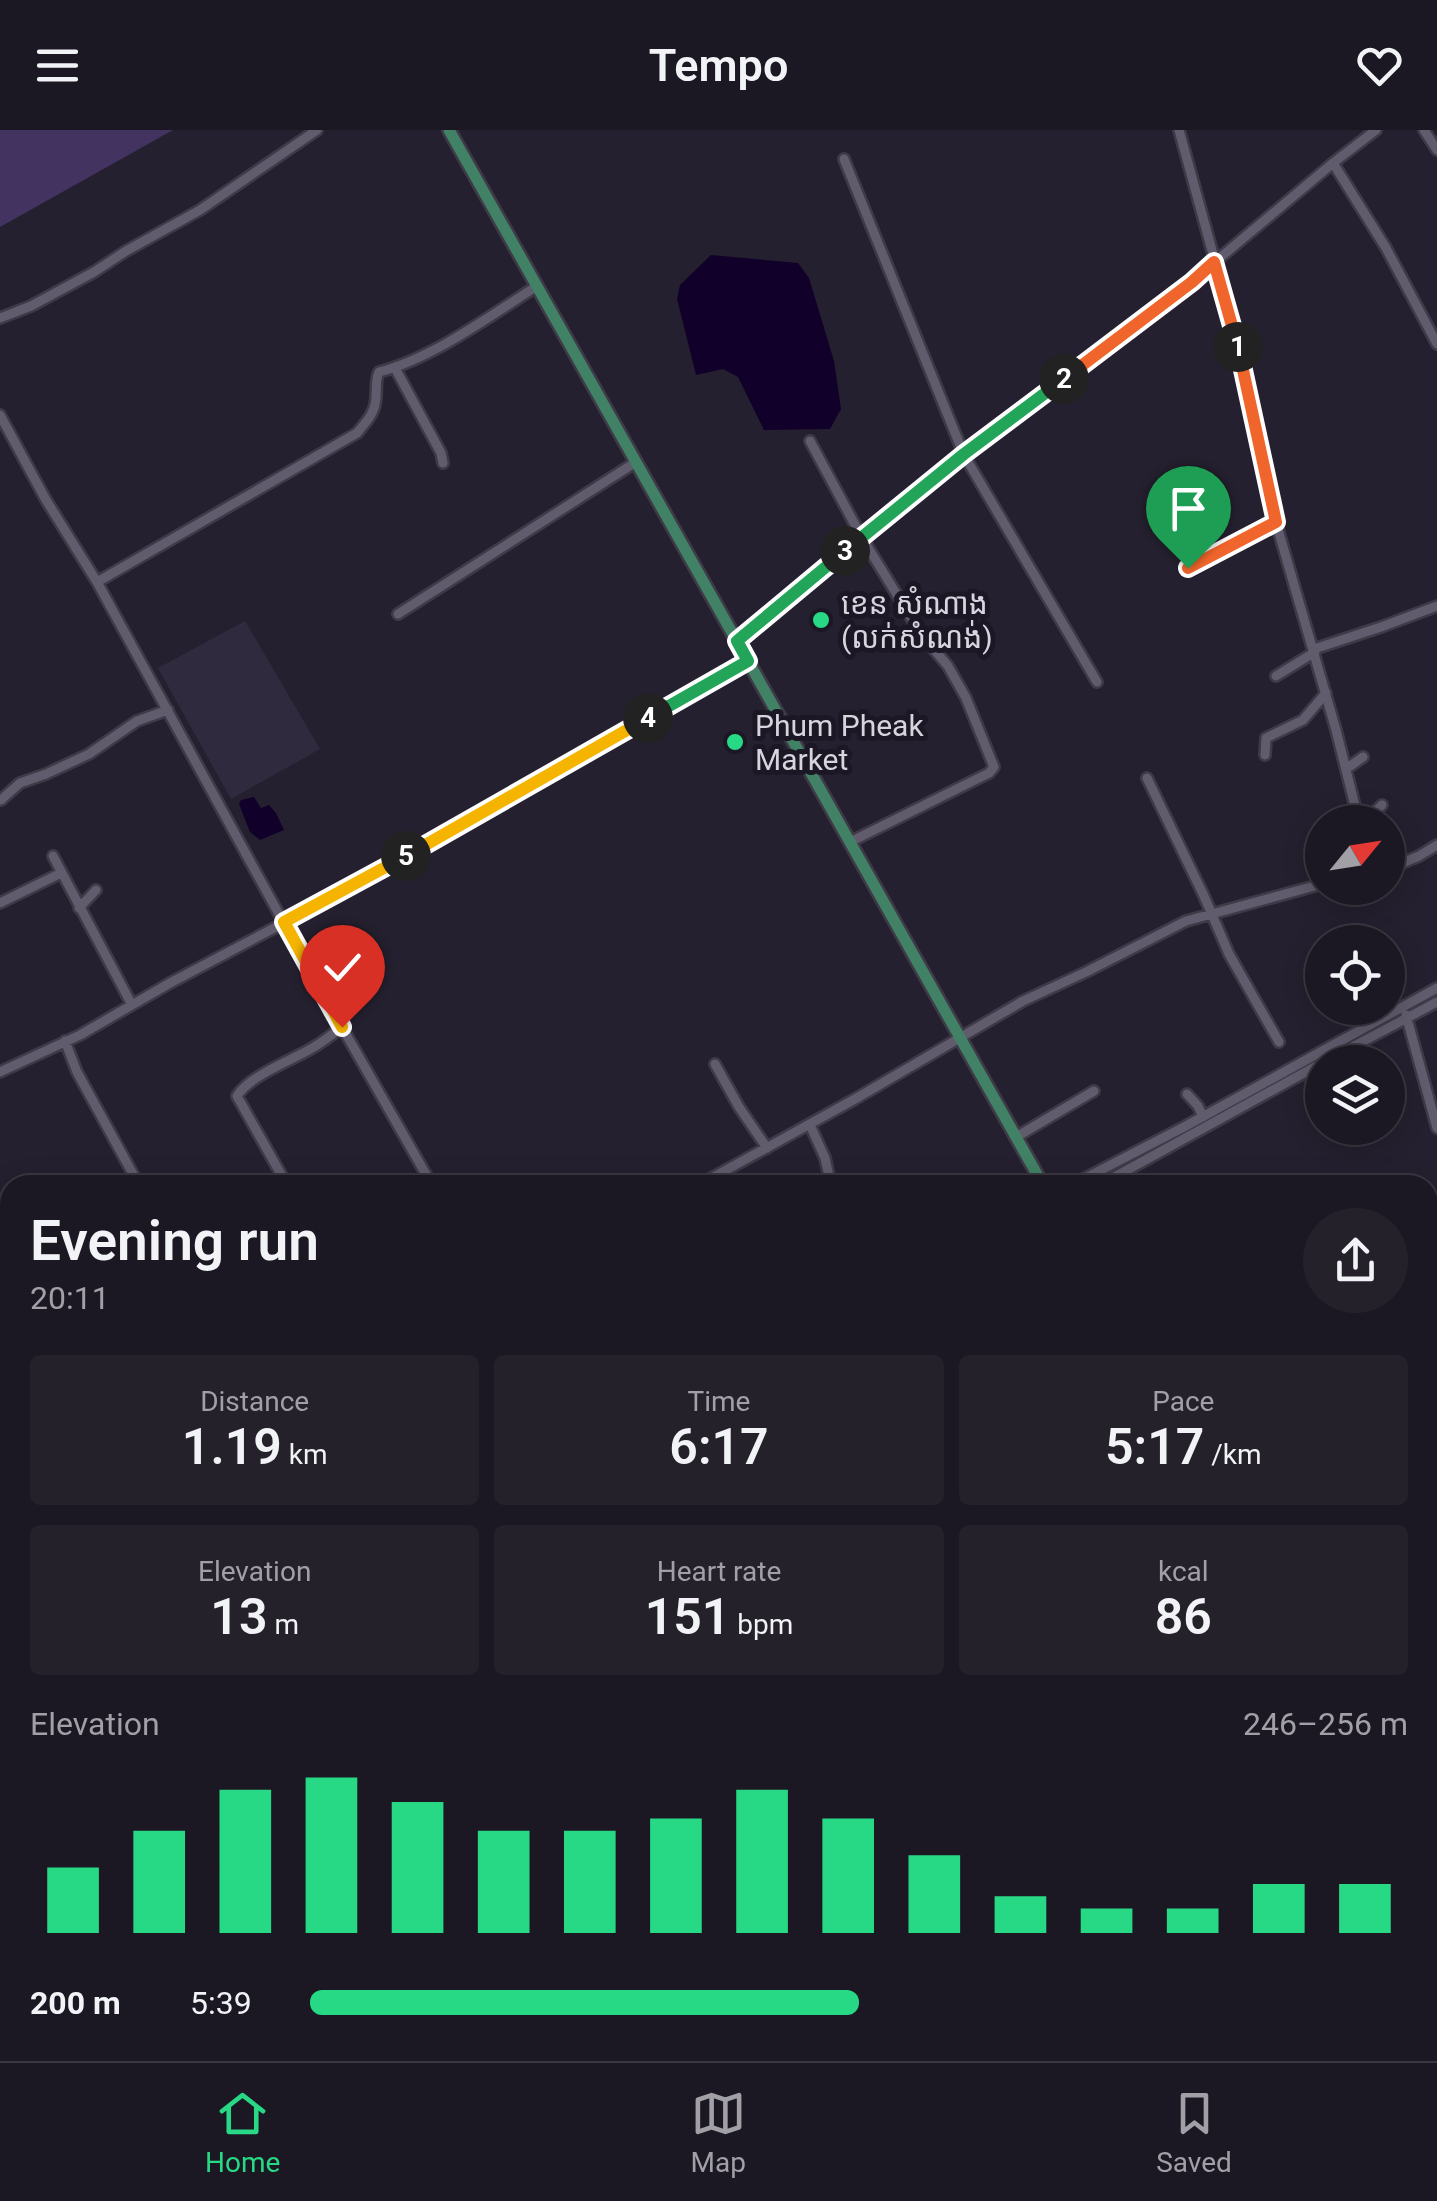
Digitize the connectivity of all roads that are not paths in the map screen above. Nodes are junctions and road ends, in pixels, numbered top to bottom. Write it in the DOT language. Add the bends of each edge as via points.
graph roads {
  1 [pos="317,130"];
  2 [pos="449,130"];
  3 [pos="1179,130"];
  4 [pos="1376,130"];
  5 [pos="1424,130"];
  6 [pos="1437,150"];
  7 [pos="844,160"];
  8 [pos="1333,163"];
  9 [pos="1214,262"];
  10 [pos="537,286"];
  11 [pos="0,318"];
  12 [pos="1437,344"];
  13 [pos="394,368"];
  14 [pos="0,415"];
  15 [pos="810,440"];
  16 [pos="964,454"];
  17 [pos="636,462"];
  18 [pos="444,463"];
  19 [pos="1276,522"];
  20 [pos="862,536"];
  21 [pos="1188,568"];
  22 [pos="97,582"];
  23 [pos="1437,606"];
  24 [pos="398,614"];
  25 [pos="737,641"];
  26 [pos="1314,650"];
  27 [pos="748,661"];
  28 [pos="1276,676"];
  29 [pos="1097,682"];
  30 [pos="1326,694"];
  31 [pos="168,710"];
  32 [pos="1265,755"];
  33 [pos="1363,758"];
  34 [pos="1346,769"];
  35 [pos="1147,778"];
  36 [pos="1,800"];
  37 [pos="1357,805"];
  38 [pos="850,842"];
  39 [pos="1437,845"];
  40 [pos="53,856"];
  41 [pos="1405,863"];
  42 [pos="61,872"];
  43 [pos="1305,889"];
  44 [pos="96,890"];
  45 [pos="0,904"];
  46 [pos="79,908"];
  47 [pos="1212,914"];
  48 [pos="284,922"];
  49 [pos="1437,988"];
  50 [pos="1437,1002"];
  51 [pos="132,1005"];
  52 [pos="1405,1012"];
  53 [pos="1405,1013"];
  54 [pos="1405,1016"];
  55 [pos="1381,1025"];
  56 [pos="1385,1025"];
  57 [pos="342,1027"];
  58 [pos="961,1038"];
  59 [pos="65,1041"];
  60 [pos="1279,1042"];
  61 [pos="1352,1045"];
  62 [pos="715,1064"];
  63 [pos="2,1067"];
  64 [pos="1305,1073"];
  65 [pos="1094,1090"];
  66 [pos="1187,1094"];
  67 [pos="1203,1116"];
  68 [pos="810,1124"];
  69 [pos="1437,1128"];
  70 [pos="1016,1137"];
  71 [pos="767,1148"];
  72 [pos="133,1175"];
  73 [pos="282,1175"];
  74 [pos="426,1175"];
  75 [pos="717,1175"];
  76 [pos="829,1175"];
  77 [pos="1037,1175"];
  78 [pos="1091,1175"];
  79 [pos="1118,1175"];
  1 -- 11 [label="street" via="200,210"];
  2 -- 10 [label="main road"];
  3 -- 9 [label="street"];
  4 -- 8 [label="street"];
  5 -- 6 [label="street"];
  7 -- 16 [label="street"];
  8 -- 9 [label="street"];
  8 -- 12 [label="street"];
  9 -- 16 [label="street"];
  9 -- 19 [label="street"];
  10 -- 13 [label="street"];
  10 -- 17 [label="main road"];
  13 -- 18 [label="street"];
  13 -- 22 [label="street" via="376,376 374,412 357,432"];
  14 -- 22 [label="street"];
  15 -- 20 [label="street"];
  16 -- 20 [label="street"];
  16 -- 29 [label="street"];
  17 -- 24 [label="street"];
  17 -- 25 [label="main road"];
  19 -- 21 [label="street"];
  19 -- 26 [label="street"];
  20 -- 25 [label="street"];
  20 -- 38 [label="street" via="948,666 994,768"];
  22 -- 31 [label="street"];
  23 -- 26 [label="street"];
  25 -- 27 [label="main road"];
  26 -- 28 [label="street"];
  26 -- 30 [label="street"];
  27 -- 38 [label="main road"];
  27 -- 48 [label="street"];
  30 -- 32 [label="street" via="1302,720 1266,738"];
  30 -- 34 [label="street"];
  31 -- 36 [label="street" via="20,783"];
  31 -- 48 [label="street"];
  33 -- 34 [label="street"];
  34 -- 37 [label="street"];
  35 -- 47 [label="street"];
  38 -- 58 [label="main road"];
  39 -- 41 [label="street"];
  40 -- 42 [label="street"];
  42 -- 45 [label="street"];
  42 -- 46 [label="street"];
  43 -- 47 [label="street"];
  44 -- 46 [label="street"];
  46 -- 51 [label="street"];
  47 -- 58 [label="street" via="1023,1001"];
  47 -- 60 [label="street"];
  48 -- 51 [label="street"];
  48 -- 57 [label="street"];
  49 -- 52 [label="street"];
  50 -- 53 [label="street"];
  51 -- 59 [label="street"];
  54 -- 69 [label="street"];
  55 -- 67 [label="street"];
  56 -- 61 [label="street"];
  57 -- 73 [label="street" via="237,1096"];
  57 -- 74 [label="street"];
  58 -- 68 [label="street"];
  58 -- 70 [label="main road"];
  59 -- 63 [label="street"];
  59 -- 72 [label="street"];
  62 -- 71 [label="street"];
  64 -- 79 [label="street"];
  65 -- 70 [label="street"];
  66 -- 67 [label="street"];
  67 -- 78 [label="street"];
  68 -- 71 [label="street"];
  68 -- 76 [label="street"];
  70 -- 77 [label="main road"];
  71 -- 75 [label="street"];
}
